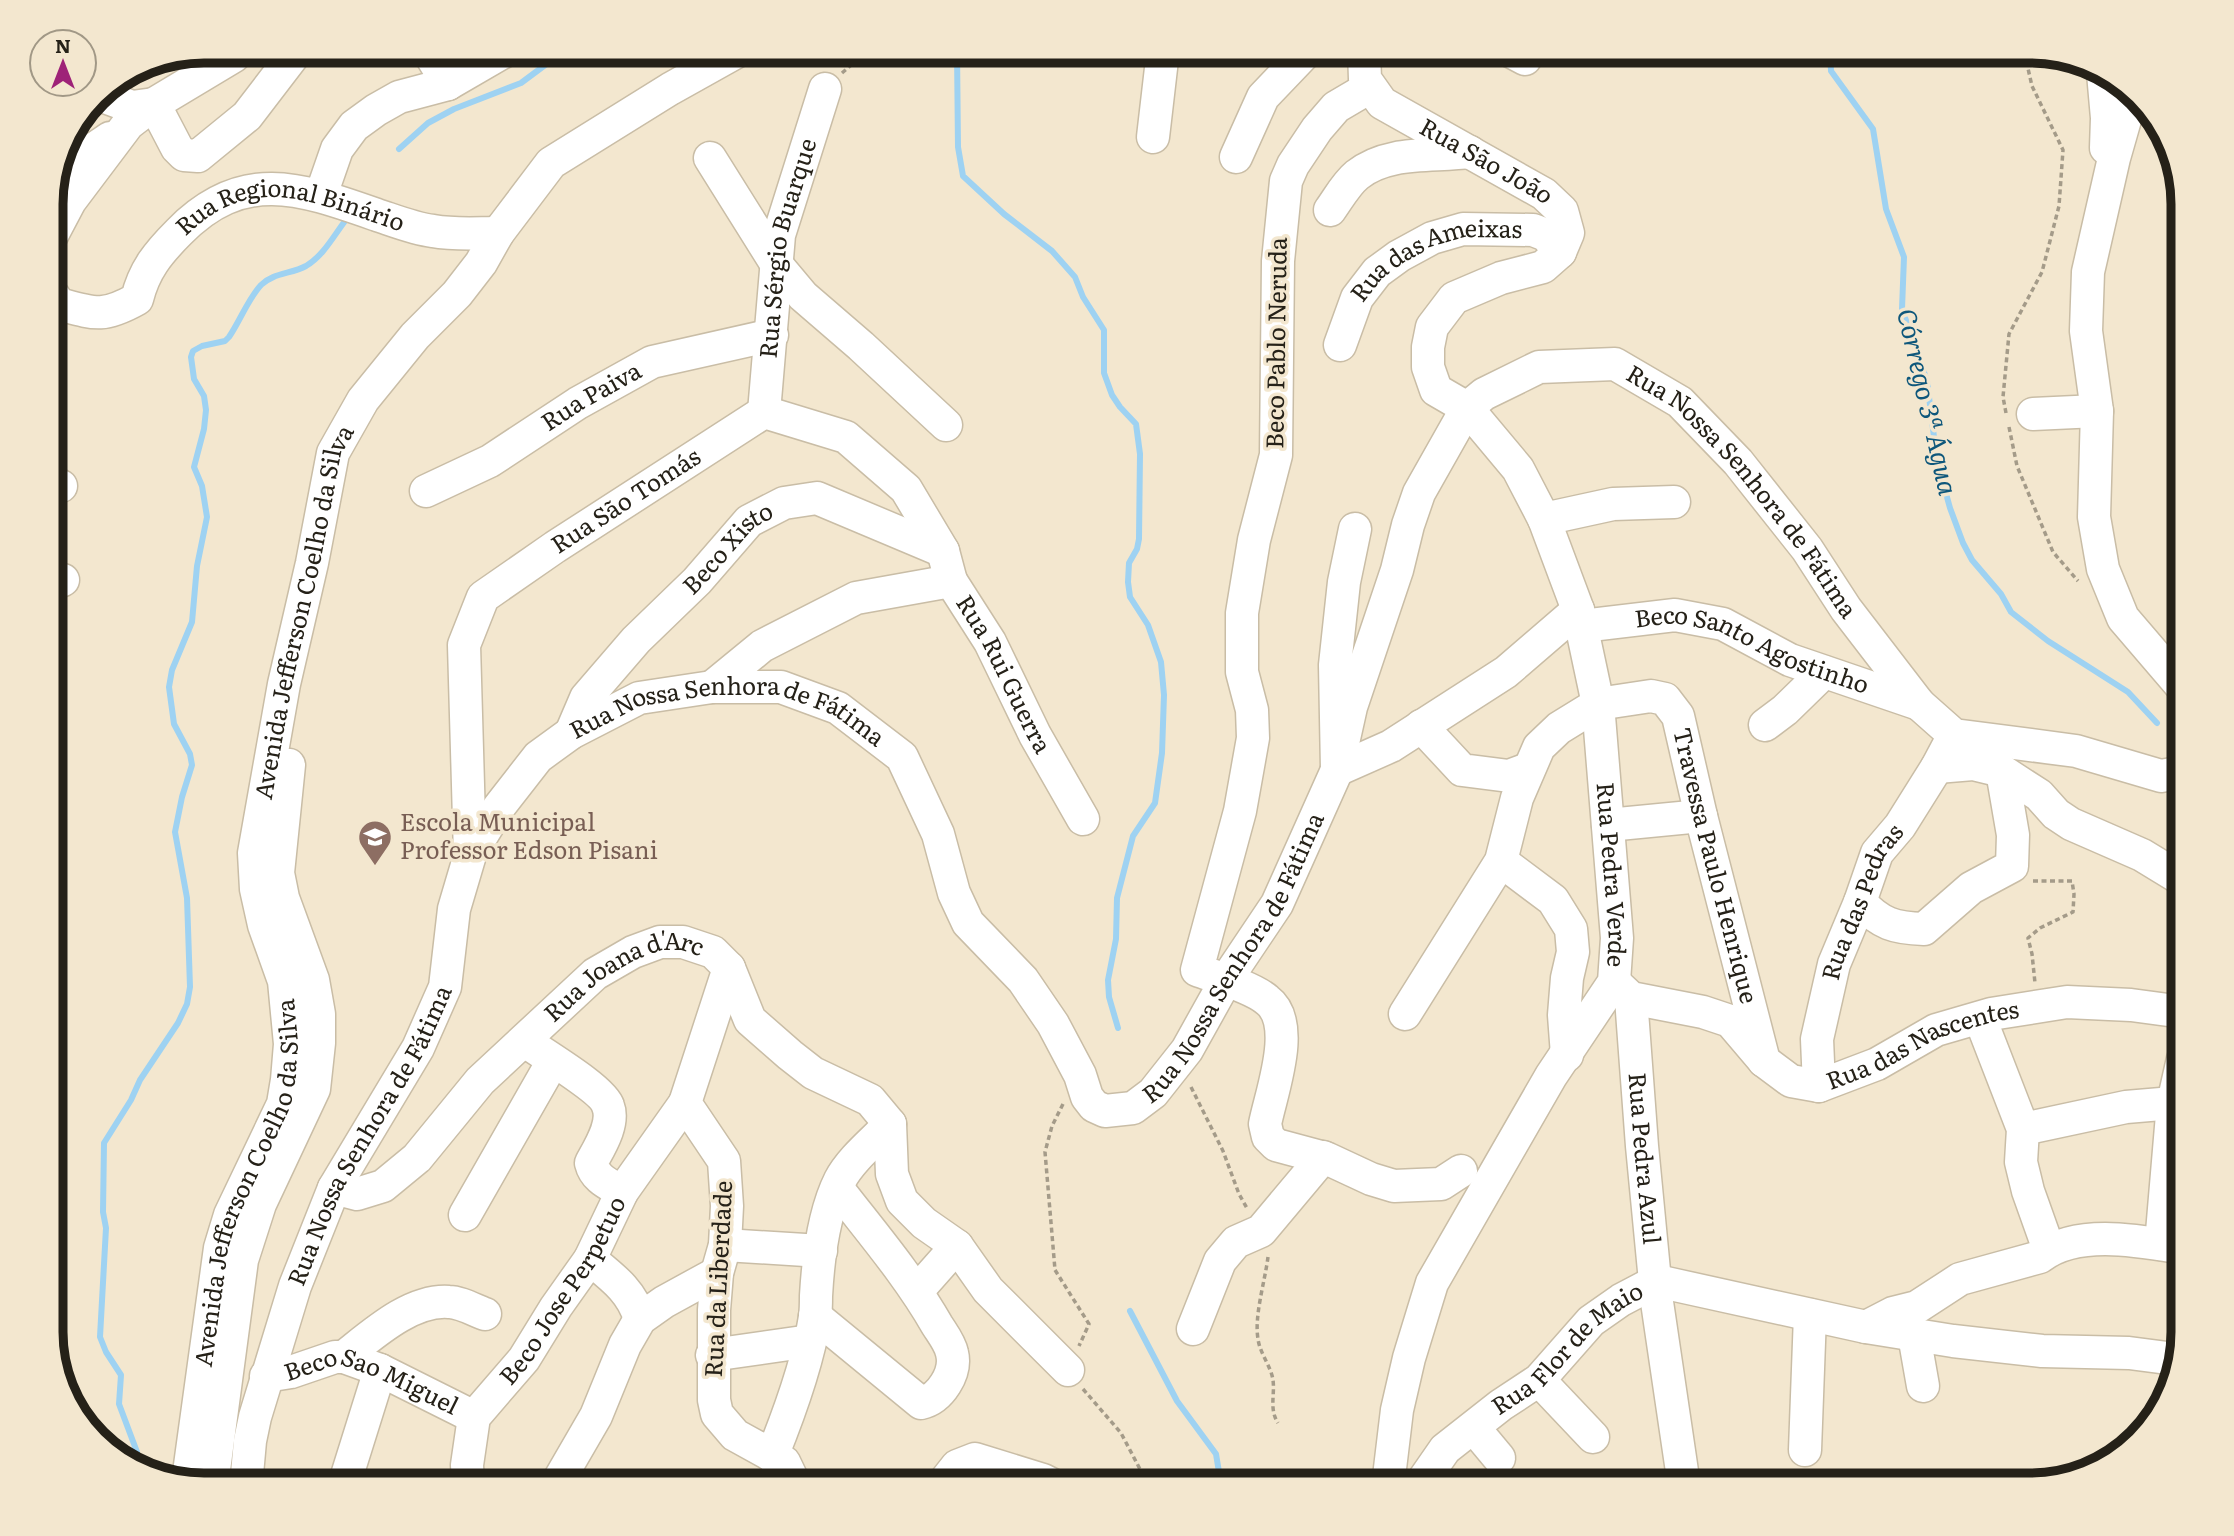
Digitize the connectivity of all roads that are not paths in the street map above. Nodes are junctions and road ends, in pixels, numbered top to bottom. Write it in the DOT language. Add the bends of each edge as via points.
graph roads {
  1 [pos="218,63"];
  2 [pos="288,63"];
  3 [pos="435,63"];
  4 [pos="485,63"];
  5 [pos="717,63"];
  6 [pos="1162,63"];
  7 [pos="1296,63"];
  8 [pos="1364,63"];
  9 [pos="2103,84"];
  10 [pos="448,85"];
  11 [pos="1370,87"];
  12 [pos="825,89"];
  13 [pos="110,99"];
  14 [pos="154,104"];
  15 [pos="2130,104"];
  16 [pos="128,124"];
  17 [pos="1153,137"];
  18 [pos="1470,152"];
  19 [pos="1236,157"];
  20 [pos="710,158"];
  21 [pos="71,160"];
  22 [pos="321,195"];
  23 [pos="2104,206"];
  24 [pos="1330,210"];
  25 [pos="63,214"];
  26 [pos="498,233"];
  27 [pos="1560,252"];
  28 [pos="777,265"];
  29 [pos="63,306"];
  30 [pos="772,335"];
  31 [pos="1340,345"];
  32 [pos="1466,408"];
  33 [pos="2097,411"];
  34 [pos="764,412"];
  35 [pos="2033,414"];
  36 [pos="946,425"];
  37 [pos="426,491"];
  38 [pos="1674,502"];
  39 [pos="1544,519"];
  40 [pos="1355,530"];
  41 [pos="947,566"];
  42 [pos="1580,617"];
  43 [pos="1824,672"];
  44 [pos="2171,674"];
  45 [pos="712,687"];
  46 [pos="1598,704"];
  47 [pos="1919,704"];
  48 [pos="1765,725"];
  49 [pos="1421,726"];
  50 [pos="571,733"];
  51 [pos="1954,735"];
  52 [pos="1937,767"];
  53 [pos="1528,768"];
  54 [pos="1337,770"];
  55 [pos="2002,771"];
  56 [pos="2171,774"];
  57 [pos="1701,816"];
  58 [pos="1083,819"];
  59 [pos="1608,825"];
  60 [pos="470,855"];
  61 [pos="1501,861"];
  62 [pos="2171,873"];
  63 [pos="1860,902"];
  64 [pos="729,968"];
  65 [pos="1226,980"];
  66 [pos="1623,990"];
  67 [pos="2171,1010"];
  68 [pos="1405,1014"];
  69 [pos="1980,1018"];
  70 [pos="525,1041"];
  71 [pos="1567,1055"];
  72 [pos="553,1061"];
  73 [pos="1764,1061"];
  74 [pos="1819,1086"];
  75 [pos="685,1102"];
  76 [pos="2171,1103"];
  77 [pos="890,1124"];
  78 [pos="2023,1129"];
  79 [pos="1323,1157"];
  80 [pos="2171,1162"];
  81 [pos="1461,1171"];
  82 [pos="334,1188"];
  83 [pos="838,1189"];
  84 [pos="622,1192"];
  85 [pos="465,1215"];
  86 [pos="2171,1234"];
  87 [pos="957,1246"];
  88 [pos="2171,1246"];
  89 [pos="2049,1250"];
  90 [pos="821,1251"];
  91 [pos="590,1259"];
  92 [pos="721,1259"];
  93 [pos="1657,1281"];
  94 [pos="917,1291"];
  95 [pos="485,1314"];
  96 [pos="1810,1315"];
  97 [pos="640,1319"];
  98 [pos="1866,1327"];
  99 [pos="813,1328"];
  100 [pos="1194,1329"];
  101 [pos="1914,1335"];
  102 [pos="712,1355"];
  103 [pos="344,1357"];
  104 [pos="2168,1358"];
  105 [pos="380,1370"];
  106 [pos="1068,1370"];
  107 [pos="266,1376"];
  108 [pos="1539,1380"];
  109 [pos="1923,1386"];
  110 [pos="474,1417"];
  111 [pos="1475,1428"];
  112 [pos="1593,1437"];
  113 [pos="1805,1450"];
  114 [pos="772,1456"];
  115 [pos="1499,1458"];
  116 [pos="218,1473"];
  117 [pos="224,1473"];
  118 [pos="348,1473"];
  119 [pos="468,1473"];
  120 [pos="563,1473"];
  121 [pos="789,1473"];
  122 [pos="951,1473"];
  123 [pos="1021,1473"];
  124 [pos="1389,1473"];
  125 [pos="1428,1473"];
  126 [pos="1682,1473"];
  1 -- 14 [label="street"];
  2 -- 14 [label="street" via="247,117 198,156 184,155 177,148"];
  3 -- 10 [label="street"];
  4 -- 10 [label="street"];
  5 -- 26 [label="street, Avenida Jefferson Coelho da Silva" via="551,163"];
  6 -- 17 [label="street"];
  7 -- 19 [label="street" via="1263,97"];
  8 -- 11 [label="street"];
  9 -- 23 [label="street" via="2107,118"];
  10 -- 22 [label="street" via="399,97 354,126 337,149"];
  11 -- 18 [label="street, Rua São João" via="1382,103"];
  11 -- 65 [label="street, Beco Pablo Neruda" via="1336,107 1286,181 1278,261 1276,455 1254,540 1242,613 1242,672 1252,710 1253,738 1240,811 1197,970"];
  12 -- 28 [label="street, Rua Sérgio Buarque" via="779,235"];
  13 -- 14 [label="street" via="132,107"];
  14 -- 16 [label="street"];
  15 -- 23 [label="street"];
  16 -- 21 [label="street"];
  16 -- 25 [label="street"];
  18 -- 24 [label="street" via="1381,162 1357,175"];
  18 -- 27 [label="street, Rua São João" via="1544,194 1562,211 1568,233"];
  20 -- 28 [label="street"];
  22 -- 26 [label="street, Rua Regional Binário" via="432,231"];
  22 -- 29 [label="street, Rua Regional Binário" via="272,189 240,191 212,204 154,257 137,299 116,311 94,314"];
  23 -- 33 [label="street" via="2087,296 2086,331"];
  26 -- 116 [label="street, Avenida Jefferson Coelho da Silva" via="457,294 415,336 363,400 342,455 284,684 254,853 261,913 284,981 290,1044 287,1080 283,1104 230,1214 220,1248 203,1359"];
  27 -- 31 [label="street, Rua das Ameixas" via="1546,236 1533,230 1463,229 1432,238 1377,272 1357,298"];
  27 -- 32 [label="street" via="1543,267 1454,298 1432,327 1428,367 1436,390"];
  28 -- 30 [label="street, Rua Sérgio Buarque"];
  28 -- 36 [label="street" via="803,296"];
  30 -- 34 [label="street, Rua Sérgio Buarque"];
  30 -- 37 [label="street, Rua Paiva" via="652,362 578,403 490,461"];
  32 -- 39 [label="street, Rua Pedra Verde" via="1518,469"];
  32 -- 47 [label="street, Rua Nossa Senhora de Fátima" via="1539,367 1615,364 1680,402 1738,462 1807,549 1846,609"];
  32 -- 54 [label="street, Rua Nossa Senhora de Fátima" via="1419,493 1351,707"];
  33 -- 35 [label="street"];
  33 -- 44 [label="street" via="2094,517 2103,569 2123,618"];
  34 -- 41 [label="street" via="846,437 906,489"];
  34 -- 60 [label="street, Rua São Tomás" via="484,597 464,645"];
  38 -- 39 [label="street" via="1613,504"];
  39 -- 42 [label="street, Rua Pedra Verde"];
  40 -- 54 [label="street" via="1335,665"];
  41 -- 45 [label="street, Rua Rui Guerra" via="856,598 762,646"];
  41 -- 50 [label="street, Beco Xisto" via="817,498 783,503 749,521 697,581 636,640 586,698"];
  41 -- 58 [label="street, Rua Rui Guerra"];
  42 -- 43 [label="street, Beco Santo Agostinho" via="1675,615 1723,624 1790,660"];
  42 -- 46 [label="street, Rua Pedra Verde"];
  42 -- 49 [label="street" via="1506,672"];
  43 -- 47 [label="street, Beco Santo Agostinho"];
  43 -- 48 [label="street"];
  45 -- 50 [label="street, Rua Nossa Senhora de Fátima" via="639,698"];
  45 -- 65 [label="street, Rua Nossa Senhora de Fátima" via="781,687 815,699 838,708 902,757 938,834 954,893 968,923 1023,980 1053,1024 1094,1106 1105,1111 1133,1108 1153,1093 1187,1050"];
  46 -- 53 [label="street" via="1559,728 1539,747"];
  46 -- 57 [label="street, Travessa Paulo Henrique" via="1651,696 1665,699 1678,716"];
  46 -- 59 [label="street, Rua Pedra Verde"];
  47 -- 51 [label="street, Rua Nossa Senhora de Fátima"];
  49 -- 53 [label="street" via="1462,770 1509,776"];
  49 -- 54 [label="street" via="1391,746"];
  50 -- 60 [label="street, Rua Nossa Senhora de Fátima" via="538,757 499,807"];
  51 -- 52 [label="street, Rua das Pedras"];
  51 -- 56 [label="street" via="2076,751 2161,776"];
  52 -- 55 [label="street" via="1973,764"];
  52 -- 63 [label="street, Rua das Pedras" via="1877,853"];
  53 -- 61 [label="street"];
  54 -- 65 [label="street, Rua Nossa Senhora de Fátima" via="1277,904"];
  55 -- 62 [label="street" via="2071,824"];
  55 -- 63 [label="street" via="2013,835 2012,866 1971,888 1924,929 1899,928 1875,917"];
  57 -- 59 [label="street"];
  57 -- 73 [label="street, Travessa Paulo Henrique"];
  59 -- 66 [label="street, Rua Pedra Verde"];
  60 -- 82 [label="street, Rua Nossa Senhora de Fátima" via="454,909 445,987 418,1048"];
  61 -- 68 [label="street"];
  61 -- 71 [label="street" via="1553,900 1571,929 1573,952 1564,1015"];
  63 -- 74 [label="street, Rua das Pedras" via="1834,964 1817,1038"];
  64 -- 70 [label="street, Rua Joana d'Arc" via="713,951 660,942 595,974"];
  64 -- 75 [label="street"];
  64 -- 77 [label="street, Rua Joana d'Arc" via="750,1020 813,1073 870,1100"];
  65 -- 79 [label="street" via="1267,1000 1277,1011 1283,1039 1265,1124 1268,1137 1276,1145"];
  66 -- 71 [label="street, Rua Pedra Verde"];
  66 -- 73 [label="street, Rua das Nascentes" via="1730,1021"];
  66 -- 93 [label="street, Rua Pedra Azul"];
  67 -- 69 [label="street, Rua das Nascentes" via="2067,1002"];
  69 -- 74 [label="street, Rua das Nascentes" via="1936,1030 1877,1063"];
  69 -- 78 [label="street"];
  70 -- 72 [label="street"];
  70 -- 82 [label="street, Rua Joana d'Arc" via="480,1081 417,1158 383,1186 357,1194"];
  71 -- 124 [label="street, Rua Pedra Verde" via="1432,1283 1397,1410"];
  72 -- 84 [label="street" via="598,1092 608,1106 608,1123 591,1163 598,1177"];
  72 -- 85 [label="street"];
  73 -- 74 [label="street, Rua das Nascentes" via="1791,1081"];
  75 -- 84 [label="street, Beco Jose Perpetuo"];
  75 -- 92 [label="street, Rua da Liberdade" via="724,1161 727,1206"];
  76 -- 78 [label="street" via="2126,1107"];
  77 -- 83 [label="street" via="856,1159"];
  77 -- 87 [label="street" via="892,1174 902,1201"];
  78 -- 89 [label="street" via="2021,1162"];
  79 -- 81 [label="street" via="1394,1186 1441,1184"];
  79 -- 100 [label="street" via="1261,1231 1236,1242 1220,1261"];
  80 -- 86 [label="street" via="2166,1172"];
  82 -- 107 [label="street, Rua Nossa Senhora de Fátima"];
  83 -- 90 [label="street"];
  83 -- 94 [label="street"];
  84 -- 91 [label="street, Beco Jose Perpetuo"];
  87 -- 94 [label="street"];
  87 -- 106 [label="street" via="988,1290"];
  88 -- 89 [label="street" via="2112,1238"];
  89 -- 98 [label="street" via="2040,1257 1960,1279 1917,1307"];
  90 -- 92 [label="street"];
  90 -- 99 [label="street"];
  91 -- 97 [label="street" via="626,1289"];
  91 -- 110 [label="street, Beco Jose Perpetuo" via="524,1359"];
  92 -- 97 [label="street"];
  92 -- 102 [label="street, Rua da Liberdade"];
  93 -- 96 [label="street, Rua Flor de Maio"];
  93 -- 108 [label="street, Rua Flor de Maio" via="1591,1321"];
  93 -- 126 [label="street, Rua Pedra Azul"];
  94 -- 99 [label="street" via="952,1351 954,1367 930,1401 921,1404"];
  95 -- 103 [label="street" via="449,1301 415,1307"];
  96 -- 98 [label="street, Rua Flor de Maio"];
  96 -- 113 [label="street"];
  97 -- 120 [label="street" via="596,1416"];
  98 -- 101 [label="street, Rua Flor de Maio"];
  99 -- 102 [label="street"];
  99 -- 114 [label="street"];
  101 -- 104 [label="street, Rua Flor de Maio" via="2042,1351"];
  101 -- 109 [label="street"];
  102 -- 114 [label="street, Rua da Liberdade" via="717,1414 736,1435"];
  103 -- 105 [label="street, Beco Sao Miguel"];
  103 -- 107 [label="street, Beco Sao Miguel"];
  105 -- 110 [label="street, Beco Sao Miguel"];
  105 -- 118 [label="street"];
  107 -- 117 [label="street, Rua Nossa Senhora de Fátima" via="250,1441"];
  108 -- 111 [label="street, Rua Flor de Maio"];
  108 -- 112 [label="street"];
  110 -- 119 [label="street"];
  111 -- 115 [label="street"];
  111 -- 125 [label="street, Rua Flor de Maio" via="1444,1449"];
  114 -- 121 [label="street, Rua da Liberdade" via="783,1462"];
  122 -- 123 [label="street" via="975,1459"];
}
